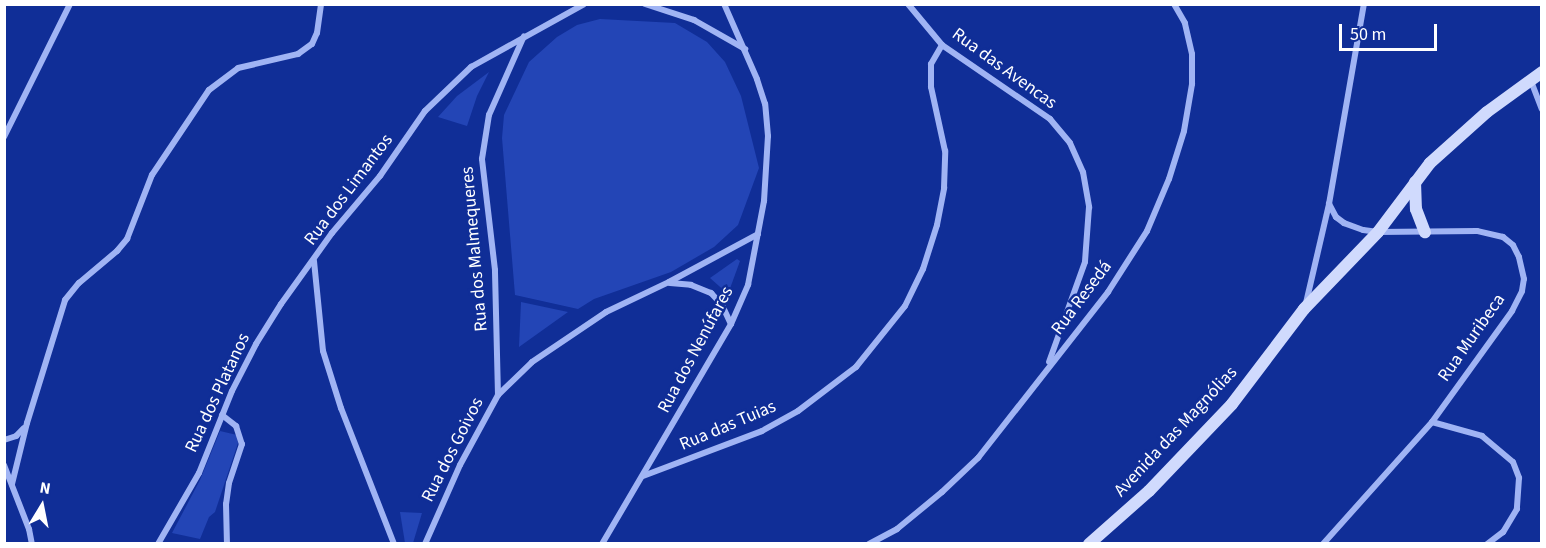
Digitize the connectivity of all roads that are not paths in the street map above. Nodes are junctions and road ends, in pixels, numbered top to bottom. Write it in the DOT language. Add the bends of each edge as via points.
graph roads {
  1 [pos="70,4"];
  2 [pos="321,4"];
  3 [pos="584,4"];
  4 [pos="645,4"];
  5 [pos="724,4"];
  6 [pos="908,4"];
  7 [pos="1174,4"];
  8 [pos="1364,4"];
  9 [pos="524,36"];
  10 [pos="942,45"];
  11 [pos="746,49"];
  12 [pos="1542,72"];
  13 [pos="1531,81"];
  14 [pos="1542,110"];
  15 [pos="4,137"];
  16 [pos="1415,182"];
  17 [pos="1329,204"];
  18 [pos="1378,232"];
  19 [pos="1425,232"];
  20 [pos="758,234"];
  21 [pos="314,261"];
  22 [pos="669,282"];
  23 [pos="1304,309"];
  24 [pos="731,324"];
  25 [pos="1047,367"];
  26 [pos="498,395"];
  27 [pos="222,414"];
  28 [pos="1432,422"];
  29 [pos="27,423"];
  30 [pos="4,440"];
  31 [pos="4,465"];
  32 [pos="643,476"];
  33 [pos="12,484"];
  34 [pos="32,543"];
  35 [pos="158,543"];
  36 [pos="227,543"];
  37 [pos="394,543"];
  38 [pos="425,543"];
  39 [pos="602,543"];
  40 [pos="869,543"];
  41 [pos="1089,543"];
  42 [pos="1323,543"];
  43 [pos="1487,543"];
  1 -- 15 [label="street"];
  2 -- 29 [label="street" via="321,19 312,44 298,54 238,68 223,77 172,141 152,175 127,239 65,300"];
  3 -- 9 [label="street, Rua dos Limantos"];
  4 -- 11 [label="street" via="694,20"];
  5 -- 11 [label="street, Rua dos Nenúfares"];
  6 -- 10 [label="street, Rua das Avencas"];
  7 -- 25 [label="street, Rua Resedá" via="1188,33 1192,84 1184,131 1169,179 1147,231 1108,292"];
  8 -- 17 [label="street, Avenida das Magnólias"];
  9 -- 21 [label="street, Rua dos Limantos" via="471,67 444,90"];
  9 -- 26 [label="street, Rua dos Malmequeres" via="489,115 482,159 496,280"];
  10 -- 25 [label="street, Rua das Avencas" via="1050,119 1070,143 1083,172 1089,207 1085,262"];
  10 -- 32 [label="street, Rua das Tuias" via="931,64 931,87 945,150 944,188 923,269 904,306 856,367 798,411 762,431"];
  11 -- 20 [label="street, Rua dos Nenúfares" via="765,104 768,136"];
  12 -- 13 [label="main road, Avenida das Magnólias"];
  13 -- 14 [label="street"];
  13 -- 16 [label="main road, Avenida das Magnólias" via="1456,137"];
  16 -- 18 [label="main road, Avenida das Magnólias"];
  16 -- 19 [label="main road" via="1416,209"];
  17 -- 18 [label="street" via="1344,223"];
  17 -- 23 [label="street, Avenida das Magnólias"];
  18 -- 19 [label="street, Rua Muribeca"];
  18 -- 23 [label="main road, Avenida das Magnólias"];
  19 -- 28 [label="street, Rua Muribeca" via="1477,231 1503,237 1513,245 1524,279 1512,311"];
  20 -- 22 [label="street, Rua dos Goivos"];
  20 -- 24 [label="street, Rua dos Nenúfares" via="748,285"];
  21 -- 27 [label="street, Rua dos Platanos" via="296,281 256,344"];
  21 -- 37 [label="street, Rua dos Limantos" via="326,362"];
  22 -- 24 [label="street" via="711,293"];
  22 -- 26 [label="street, Rua dos Goivos" via="581,327 532,362"];
  23 -- 41 [label="main road, Avenida das Magnólias" via="1232,404 1149,491"];
  24 -- 32 [label="street, Rua dos Nenúfares"];
  25 -- 40 [label="street, Rua Resedá" via="978,458 897,529"];
  26 -- 38 [label="street, Rua dos Goivos" via="460,465"];
  27 -- 35 [label="street, Rua dos Platanos" via="199,472"];
  27 -- 36 [label="street" via="236,426 242,444 229,483"];
  28 -- 42 [label="street, Rua Muribeca"];
  28 -- 43 [label="street" via="1482,436 1513,462 1519,478 1517,509 1503,532"];
  29 -- 30 [label="street" via="16,436"];
  29 -- 33 [label="street"];
  31 -- 33 [label="street"];
  32 -- 39 [label="street, Rua dos Nenúfares"];
  33 -- 34 [label="street"];
}
